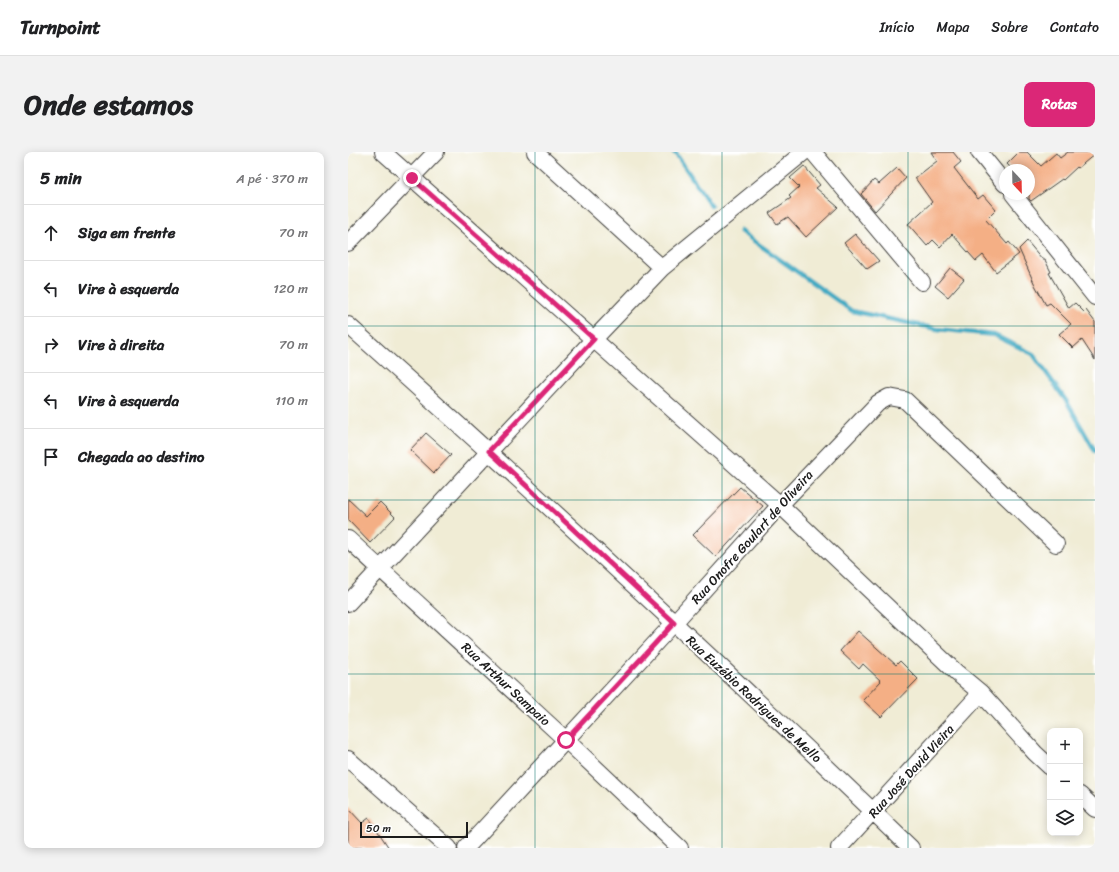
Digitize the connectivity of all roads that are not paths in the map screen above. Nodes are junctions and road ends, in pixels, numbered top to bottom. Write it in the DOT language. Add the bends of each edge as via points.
graph roads {
  1 [pos="383,152"];
  2 [pos="436,152"];
  3 [pos="535,152"];
  4 [pos="804,152"];
  5 [pos="813,152"];
  6 [pos="979,152"];
  7 [pos="999,177"];
  8 [pos="412,178"];
  9 [pos="1018,200"];
  10 [pos="348,243"];
  11 [pos="662,268"];
  12 [pos="922,282"];
  13 [pos="1095,297"];
  14 [pos="348,325"];
  15 [pos="594,339"];
  16 [pos="489,451"];
  17 [pos="780,505"];
  18 [pos="348,539"];
  19 [pos="1056,544"];
  20 [pos="380,568"];
  21 [pos="348,603"];
  22 [pos="674,623"];
  23 [pos="981,693"];
  24 [pos="566,740"];
  25 [pos="348,759"];
  26 [pos="1048,764"];
  27 [pos="1083,798"];
  28 [pos="1095,809"];
  29 [pos="874,812"];
  30 [pos="449,848"];
  31 [pos="466,848"];
  32 [pos="680,848"];
  33 [pos="840,848"];
  34 [pos="911,848"];
  1 -- 8 [label="street"];
  2 -- 8 [label="street"];
  3 -- 11 [label="street"];
  4 -- 11 [label="street"];
  5 -- 12 [label="street"];
  6 -- 7 [label="street"];
  8 -- 10 [label="street"];
  8 -- 15 [label="street"];
  9 -- 13 [label="street"];
  11 -- 15 [label="street"];
  14 -- 16 [label="street, Rua Euzébio Rodrigues de Mello"];
  15 -- 16 [label="street"];
  15 -- 17 [label="street"];
  16 -- 20 [label="street"];
  16 -- 22 [label="street, Rua Euzébio Rodrigues de Mello"];
  17 -- 19 [label="street, Rua Onofre Goulart de Oliveira" via="878,403 889,397 905,400"];
  17 -- 22 [label="street, Rua Onofre Goulart de Oliveira"];
  17 -- 23 [label="street"];
  18 -- 20 [label="street, Rua Arthur Sampaio"];
  20 -- 21 [label="street"];
  20 -- 24 [label="street, Rua Arthur Sampaio"];
  22 -- 24 [label="street, Rua Onofre Goulart de Oliveira"];
  22 -- 29 [label="street, Rua Euzébio Rodrigues de Mello"];
  23 -- 26 [label="street"];
  23 -- 29 [label="street, Rua José David Vieira"];
  24 -- 31 [label="street, Rua Onofre Goulart de Oliveira"];
  24 -- 32 [label="street, Rua Arthur Sampaio"];
  25 -- 30 [label="street"];
  27 -- 28 [label="street"];
  29 -- 33 [label="street, Rua José David Vieira"];
  29 -- 34 [label="street, Rua Euzébio Rodrigues de Mello"];
}
